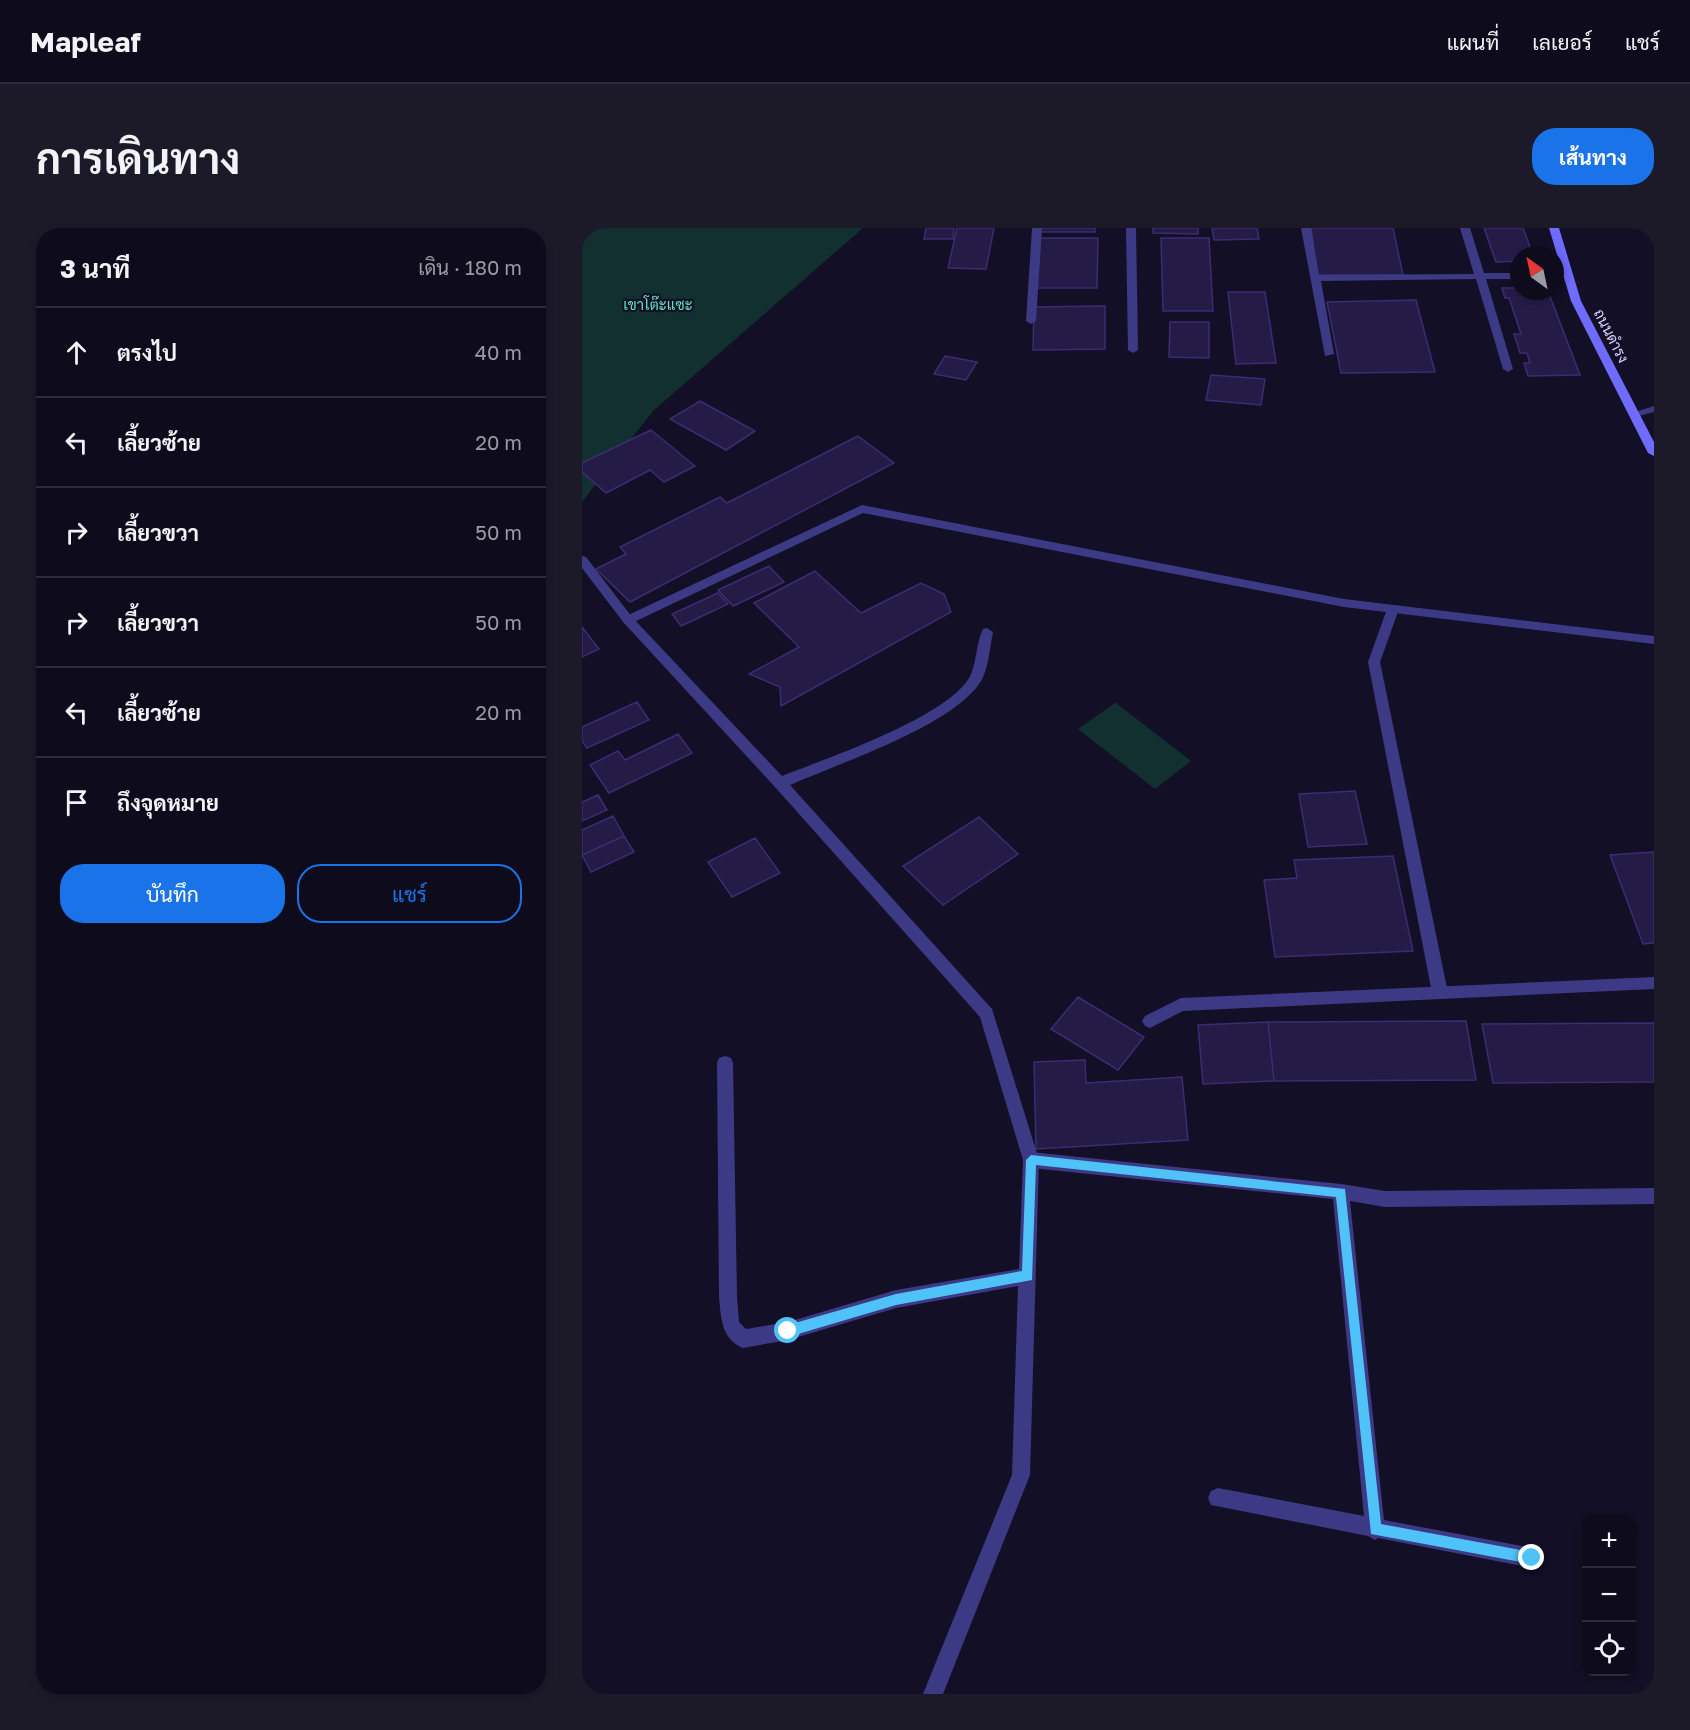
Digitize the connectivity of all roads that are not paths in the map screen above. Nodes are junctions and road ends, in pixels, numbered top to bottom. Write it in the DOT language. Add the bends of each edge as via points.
graph roads {
  1 [pos="1037,228"];
  2 [pos="1131,228"];
  3 [pos="1306,228"];
  4 [pos="1465,228"];
  5 [pos="1554,228"];
  6 [pos="1557,246"];
  7 [pos="1510,276"];
  8 [pos="1480,277"];
  9 [pos="1315,278"];
  10 [pos="1564,279"];
  11 [pos="1030,321"];
  12 [pos="1133,350"];
  13 [pos="1329,354"];
  14 [pos="1508,369"];
  15 [pos="1654,409"];
  16 [pos="1634,414"];
  17 [pos="1654,453"];
  18 [pos="582,560"];
  19 [pos="1394,609"];
  20 [pos="628,620"];
  21 [pos="987,632"];
  22 [pos="1654,640"];
  23 [pos="780,783"];
  24 [pos="1654,983"];
  25 [pos="1440,993"];
  26 [pos="1150,1021"];
  27 [pos="725,1063"];
  28 [pos="1031,1160"];
  29 [pos="1341,1192"];
  30 [pos="1654,1196"];
  31 [pos="1028,1276"];
  32 [pos="1218,1498"];
  33 [pos="1375,1530"];
  34 [pos="1532,1558"];
  35 [pos="933,1694"];
  1 -- 11 [label="street"];
  2 -- 12 [label="street"];
  3 -- 9 [label="street"];
  4 -- 8 [label="street"];
  5 -- 6 [label="street, ถนนดำรง"];
  7 -- 8 [label="street"];
  8 -- 9 [label="street"];
  8 -- 14 [label="street"];
  9 -- 13 [label="street"];
  10 -- 16 [label="street, ถนนดำรง"];
  15 -- 16 [label="street"];
  16 -- 17 [label="street, ถนนดำรง"];
  18 -- 20 [label="street"];
  19 -- 20 [label="street" via="1344,603 862,509"];
  19 -- 22 [label="street"];
  19 -- 25 [label="street" via="1374,662"];
  20 -- 23 [label="street"];
  21 -- 23 [label="street" via="977,676 945,709 922,723"];
  23 -- 28 [label="street" via="987,1014"];
  24 -- 25 [label="street"];
  25 -- 26 [label="street" via="1181,1005"];
  27 -- 31 [label="street" via="728,1298 731,1326 743,1339 788,1331 896,1299"];
  28 -- 29 [label="street"];
  28 -- 31 [label="street"];
  29 -- 30 [label="street" via="1385,1199"];
  29 -- 33 [label="street"];
  31 -- 35 [label="street" via="1021,1475"];
  32 -- 33 [label="street"];
  33 -- 34 [label="street"];
}
